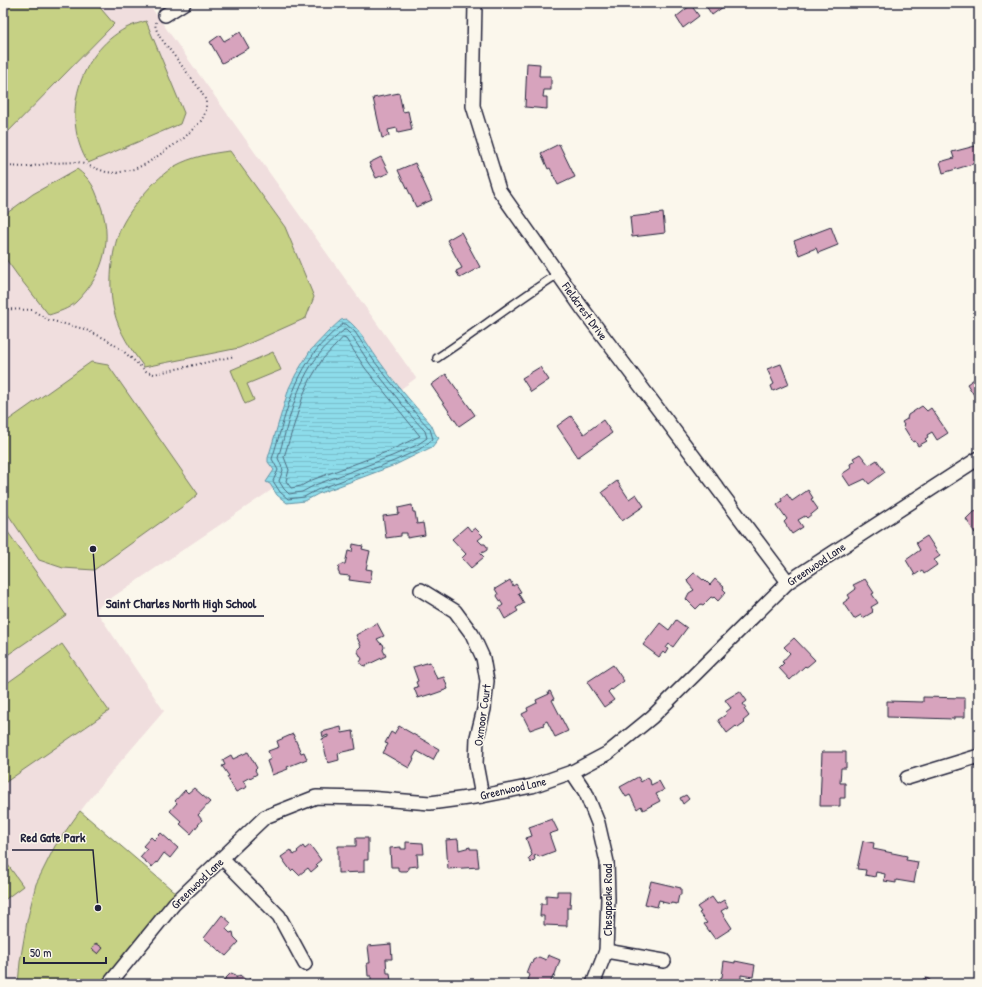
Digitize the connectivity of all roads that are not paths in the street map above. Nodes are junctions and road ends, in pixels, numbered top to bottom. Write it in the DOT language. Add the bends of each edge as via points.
graph roads {
  1 [pos="184,3"];
  2 [pos="475,3"];
  3 [pos="165,15"];
  4 [pos="558,274"];
  5 [pos="438,358"];
  6 [pos="979,458"];
  7 [pos="788,582"];
  8 [pos="421,590"];
  9 [pos="979,756"];
  10 [pos="572,772"];
  11 [pos="907,778"];
  12 [pos="482,796"];
  13 [pos="223,859"];
  14 [pos="606,951"];
  15 [pos="664,961"];
  16 [pos="306,964"];
  17 [pos="109,984"];
  18 [pos="593,984"];
  1 -- 3 [label="street"];
  2 -- 4 [label="street, Fieldcrest Drive" via="473,106 499,190"];
  4 -- 5 [label="lane"];
  4 -- 7 [label="street, Fieldcrest Drive"];
  6 -- 7 [label="street, Greenwood Lane"];
  7 -- 10 [label="street, Greenwood Lane" via="652,717 608,753"];
  8 -- 12 [label="street, Oxmoor Court" via="455,611 472,634 483,658 487,681 477,737 476,764"];
  9 -- 11 [label="street"];
  10 -- 12 [label="street, Greenwood Lane" via="532,786"];
  10 -- 14 [label="street, Chesapeake Road" via="586,793 598,823 608,862"];
  12 -- 13 [label="street, Greenwood Lane" via="430,803 316,797 265,817"];
  13 -- 16 [label="street" via="279,916"];
  13 -- 17 [label="street, Greenwood Lane" via="174,904"];
  14 -- 15 [label="street"];
  14 -- 18 [label="street, Chesapeake Road"];
}
